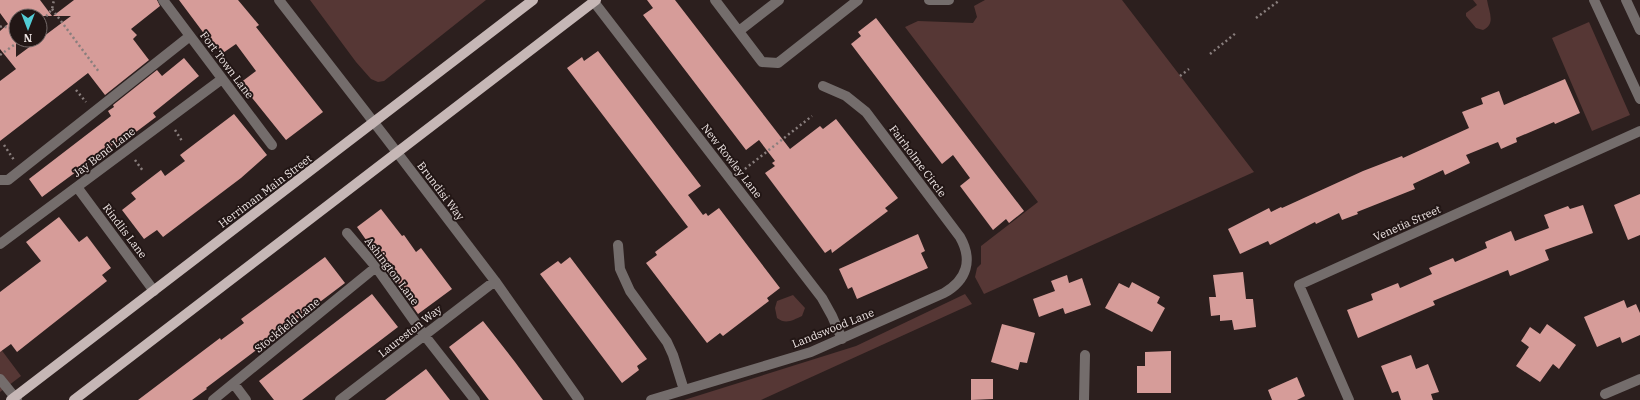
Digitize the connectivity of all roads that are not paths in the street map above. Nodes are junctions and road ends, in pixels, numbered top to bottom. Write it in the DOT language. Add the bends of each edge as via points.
graph roads {
  1 [pos="163,0"];
  2 [pos="279,0"];
  3 [pos="533,0"];
  4 [pos="715,0"];
  5 [pos="779,0"];
  6 [pos="858,0"];
  7 [pos="929,0"];
  8 [pos="949,0"];
  9 [pos="1594,0"];
  10 [pos="1626,0"];
  11 [pos="595,1"];
  12 [pos="1640,30"];
  13 [pos="738,31"];
  14 [pos="190,36"];
  15 [pos="222,79"];
  16 [pos="823,86"];
  17 [pos="1640,100"];
  18 [pos="374,122"];
  19 [pos="1640,131"];
  20 [pos="272,144"];
  21 [pos="397,152"];
  22 [pos="0,180"];
  23 [pos="77,187"];
  24 [pos="347,233"];
  25 [pos="0,244"];
  26 [pos="618,245"];
  27 [pos="376,268"];
  28 [pos="965,271"];
  29 [pos="495,282"];
  30 [pos="154,291"];
  31 [pos="425,336"];
  32 [pos="842,339"];
  33 [pos="1085,356"];
  34 [pos="0,379"];
  35 [pos="1640,379"];
  36 [pos="234,384"];
  37 [pos="684,390"];
  38 [pos="1605,394"];
  39 [pos="14,399"];
  40 [pos="74,400"];
  41 [pos="213,400"];
  42 [pos="246,400"];
  43 [pos="340,400"];
  44 [pos="476,400"];
  45 [pos="579,400"];
  46 [pos="651,400"];
  47 [pos="1084,400"];
  48 [pos="1349,400"];
  1 -- 14 [label="street, Fort Town Lane"];
  2 -- 18 [label="street, Brundisi Way"];
  3 -- 18 [label="main road, Herriman Main Street"];
  4 -- 13 [label="street"];
  5 -- 13 [label="street"];
  6 -- 13 [label="street" via="778,63 762,62"];
  7 -- 8 [label="street"];
  9 -- 17 [label="street"];
  10 -- 12 [label="street"];
  11 -- 21 [label="main road"];
  11 -- 32 [label="street, New Rowley Lane" via="822,298"];
  14 -- 15 [label="street, Fort Town Lane"];
  14 -- 22 [label="street" via="8,180"];
  15 -- 20 [label="street, Fort Town Lane"];
  15 -- 23 [label="street, Jay Bend Lane"];
  16 -- 28 [label="street, Fairholme Circle" via="846,96 866,112 960,237 966,251"];
  18 -- 21 [label="street, Brundisi Way"];
  18 -- 30 [label="main road, Herriman Main Street"];
  19 -- 48 [label="street, Venetia Street" via="1299,285"];
  21 -- 29 [label="street, Brundisi Way"];
  21 -- 40 [label="main road"];
  23 -- 25 [label="street, Jay Bend Lane"];
  23 -- 30 [label="street, Rindlis Lane"];
  24 -- 27 [label="street, Ashington Lane"];
  26 -- 37 [label="street" via="620,269 630,291 667,342"];
  27 -- 31 [label="street, Ashington Lane"];
  27 -- 36 [label="street, Stockfield Lane"];
  28 -- 32 [label="street, Landswood Lane" via="959,283 944,293"];
  29 -- 31 [label="street, Laureston Way"];
  29 -- 45 [label="street, Brundisi Way"];
  30 -- 39 [label="main road, Herriman Main Street"];
  31 -- 43 [label="street, Laureston Way"];
  31 -- 44 [label="street, Ashington Lane"];
  32 -- 37 [label="street, Landswood Lane" via="811,352"];
  33 -- 47 [label="street"];
  34 -- 39 [label="street"];
  35 -- 38 [label="street"];
  36 -- 41 [label="street, Stockfield Lane"];
  36 -- 42 [label="street"];
  37 -- 46 [label="street, Landswood Lane"];
}
